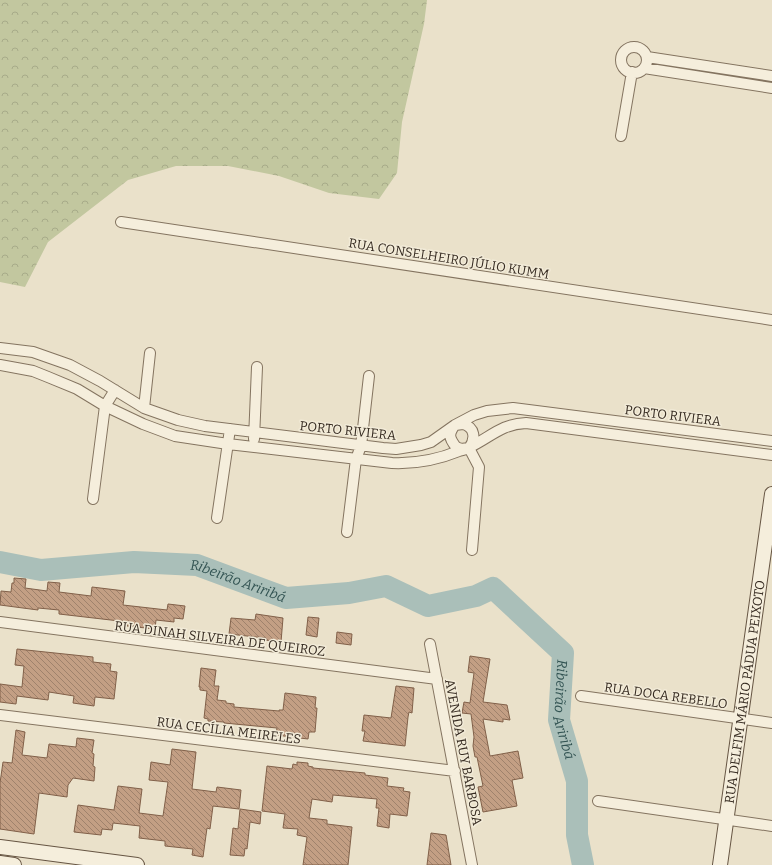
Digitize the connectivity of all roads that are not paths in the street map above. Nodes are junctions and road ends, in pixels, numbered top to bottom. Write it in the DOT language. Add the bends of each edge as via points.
graph roads {
  1 [pos="647,57"];
  2 [pos="687,63"];
  3 [pos="644,68"];
  4 [pos="632,72"];
  5 [pos="685,74"];
  6 [pos="762,74"];
  7 [pos="772,76"];
  8 [pos="759,86"];
  9 [pos="772,88"];
  10 [pos="621,136"];
  11 [pos="121,222"];
  12 [pos="772,320"];
  13 [pos="0,348"];
  14 [pos="150,353"];
  15 [pos="0,365"];
  16 [pos="257,367"];
  17 [pos="369,376"];
  18 [pos="115,390"];
  19 [pos="106,406"];
  20 [pos="144,408"];
  21 [pos="583,416"];
  22 [pos="455,425"];
  23 [pos="230,429"];
  24 [pos="581,430"];
  25 [pos="254,432"];
  26 [pos="721,434"];
  27 [pos="772,440"];
  28 [pos="228,444"];
  29 [pos="253,446"];
  30 [pos="361,446"];
  31 [pos="469,448"];
  32 [pos="719,448"];
  33 [pos="772,456"];
  34 [pos="356,459"];
  35 [pos="772,494"];
  36 [pos="93,499"];
  37 [pos="217,518"];
  38 [pos="347,532"];
  39 [pos="472,550"];
  40 [pos="0,622"];
  41 [pos="430,644"];
  42 [pos="437,679"];
  43 [pos="581,696"];
  44 [pos="0,715"];
  45 [pos="741,719"];
  46 [pos="772,723"];
  47 [pos="455,771"];
  48 [pos="598,801"];
  49 [pos="726,820"];
  50 [pos="772,826"];
  51 [pos="0,847"];
  52 [pos="0,863"];
  53 [pos="14,865"];
  54 [pos="137,865"];
  55 [pos="472,865"];
  56 [pos="720,865"];
  1 -- 2 [label="street"];
  1 -- 3 [label="street"];
  1 -- 4 [label="street" via="638,48 626,50 622,56 622,65"];
  2 -- 5 [label="street"];
  2 -- 6 [label="street"];
  3 -- 4 [label="street"];
  3 -- 5 [label="street"];
  4 -- 10 [label="street"];
  5 -- 8 [label="street"];
  6 -- 7 [label="street"];
  6 -- 8 [label="street"];
  8 -- 9 [label="street"];
  11 -- 12 [label="street, RUA CONSELHEIRO JÚLIO KUMM"];
  13 -- 18 [label="street, PORTO RIVIERA" via="33,352 52,358 86,372"];
  14 -- 20 [label="street"];
  15 -- 19 [label="street, PORTO RIVIERA" via="33,371 77,389"];
  16 -- 25 [label="street"];
  17 -- 30 [label="street"];
  18 -- 19 [label="street"];
  18 -- 20 [label="street, PORTO RIVIERA"];
  19 -- 28 [label="street, PORTO RIVIERA" via="161,432"];
  19 -- 36 [label="street"];
  20 -- 23 [label="street, PORTO RIVIERA" via="178,420"];
  21 -- 22 [label="street, PORTO RIVIERA" via="526,408 501,408 474,415"];
  21 -- 24 [label="street"];
  21 -- 26 [label="street, PORTO RIVIERA"];
  22 -- 30 [label="street, PORTO RIVIERA" via="421,446 396,449"];
  22 -- 31 [label="street" via="451,430 452,441 456,447"];
  22 -- 31 [label="street" via="469,426 473,431 473,444"];
  23 -- 25 [label="street, PORTO RIVIERA"];
  23 -- 28 [label="street"];
  24 -- 31 [label="street, PORTO RIVIERA" via="517,423 502,428"];
  24 -- 32 [label="street, PORTO RIVIERA"];
  25 -- 29 [label="street"];
  25 -- 30 [label="street, PORTO RIVIERA"];
  26 -- 27 [label="street, PORTO RIVIERA"];
  26 -- 32 [label="street"];
  28 -- 29 [label="street, PORTO RIVIERA"];
  28 -- 37 [label="street"];
  29 -- 34 [label="street, PORTO RIVIERA"];
  30 -- 34 [label="street"];
  31 -- 34 [label="street, PORTO RIVIERA" via="414,463"];
  31 -- 39 [label="street" via="479,467"];
  32 -- 33 [label="street, PORTO RIVIERA"];
  34 -- 38 [label="street"];
  35 -- 45 [label="main road, RUA DELFIM MÁRIO PÁDUA PEIXOTO"];
  40 -- 42 [label="street, RUA DINAH SILVEIRA DE QUEIROZ"];
  41 -- 42 [label="street, AVENIDA RUY BARBOSA"];
  42 -- 47 [label="street, AVENIDA RUY BARBOSA"];
  43 -- 45 [label="street, RUA DOCA REBELLO"];
  44 -- 47 [label="street, RUA CECÍLIA MEIRELES"];
  45 -- 46 [label="street, RUA DOCA REBELLO"];
  45 -- 49 [label="main road, RUA DELFIM MÁRIO PÁDUA PEIXOTO"];
  47 -- 55 [label="street, AVENIDA RUY BARBOSA"];
  48 -- 49 [label="street"];
  49 -- 50 [label="street"];
  49 -- 56 [label="main road, RUA DELFIM MÁRIO PÁDUA PEIXOTO"];
  51 -- 54 [label="main road"];
  52 -- 53 [label="main road"];
}
